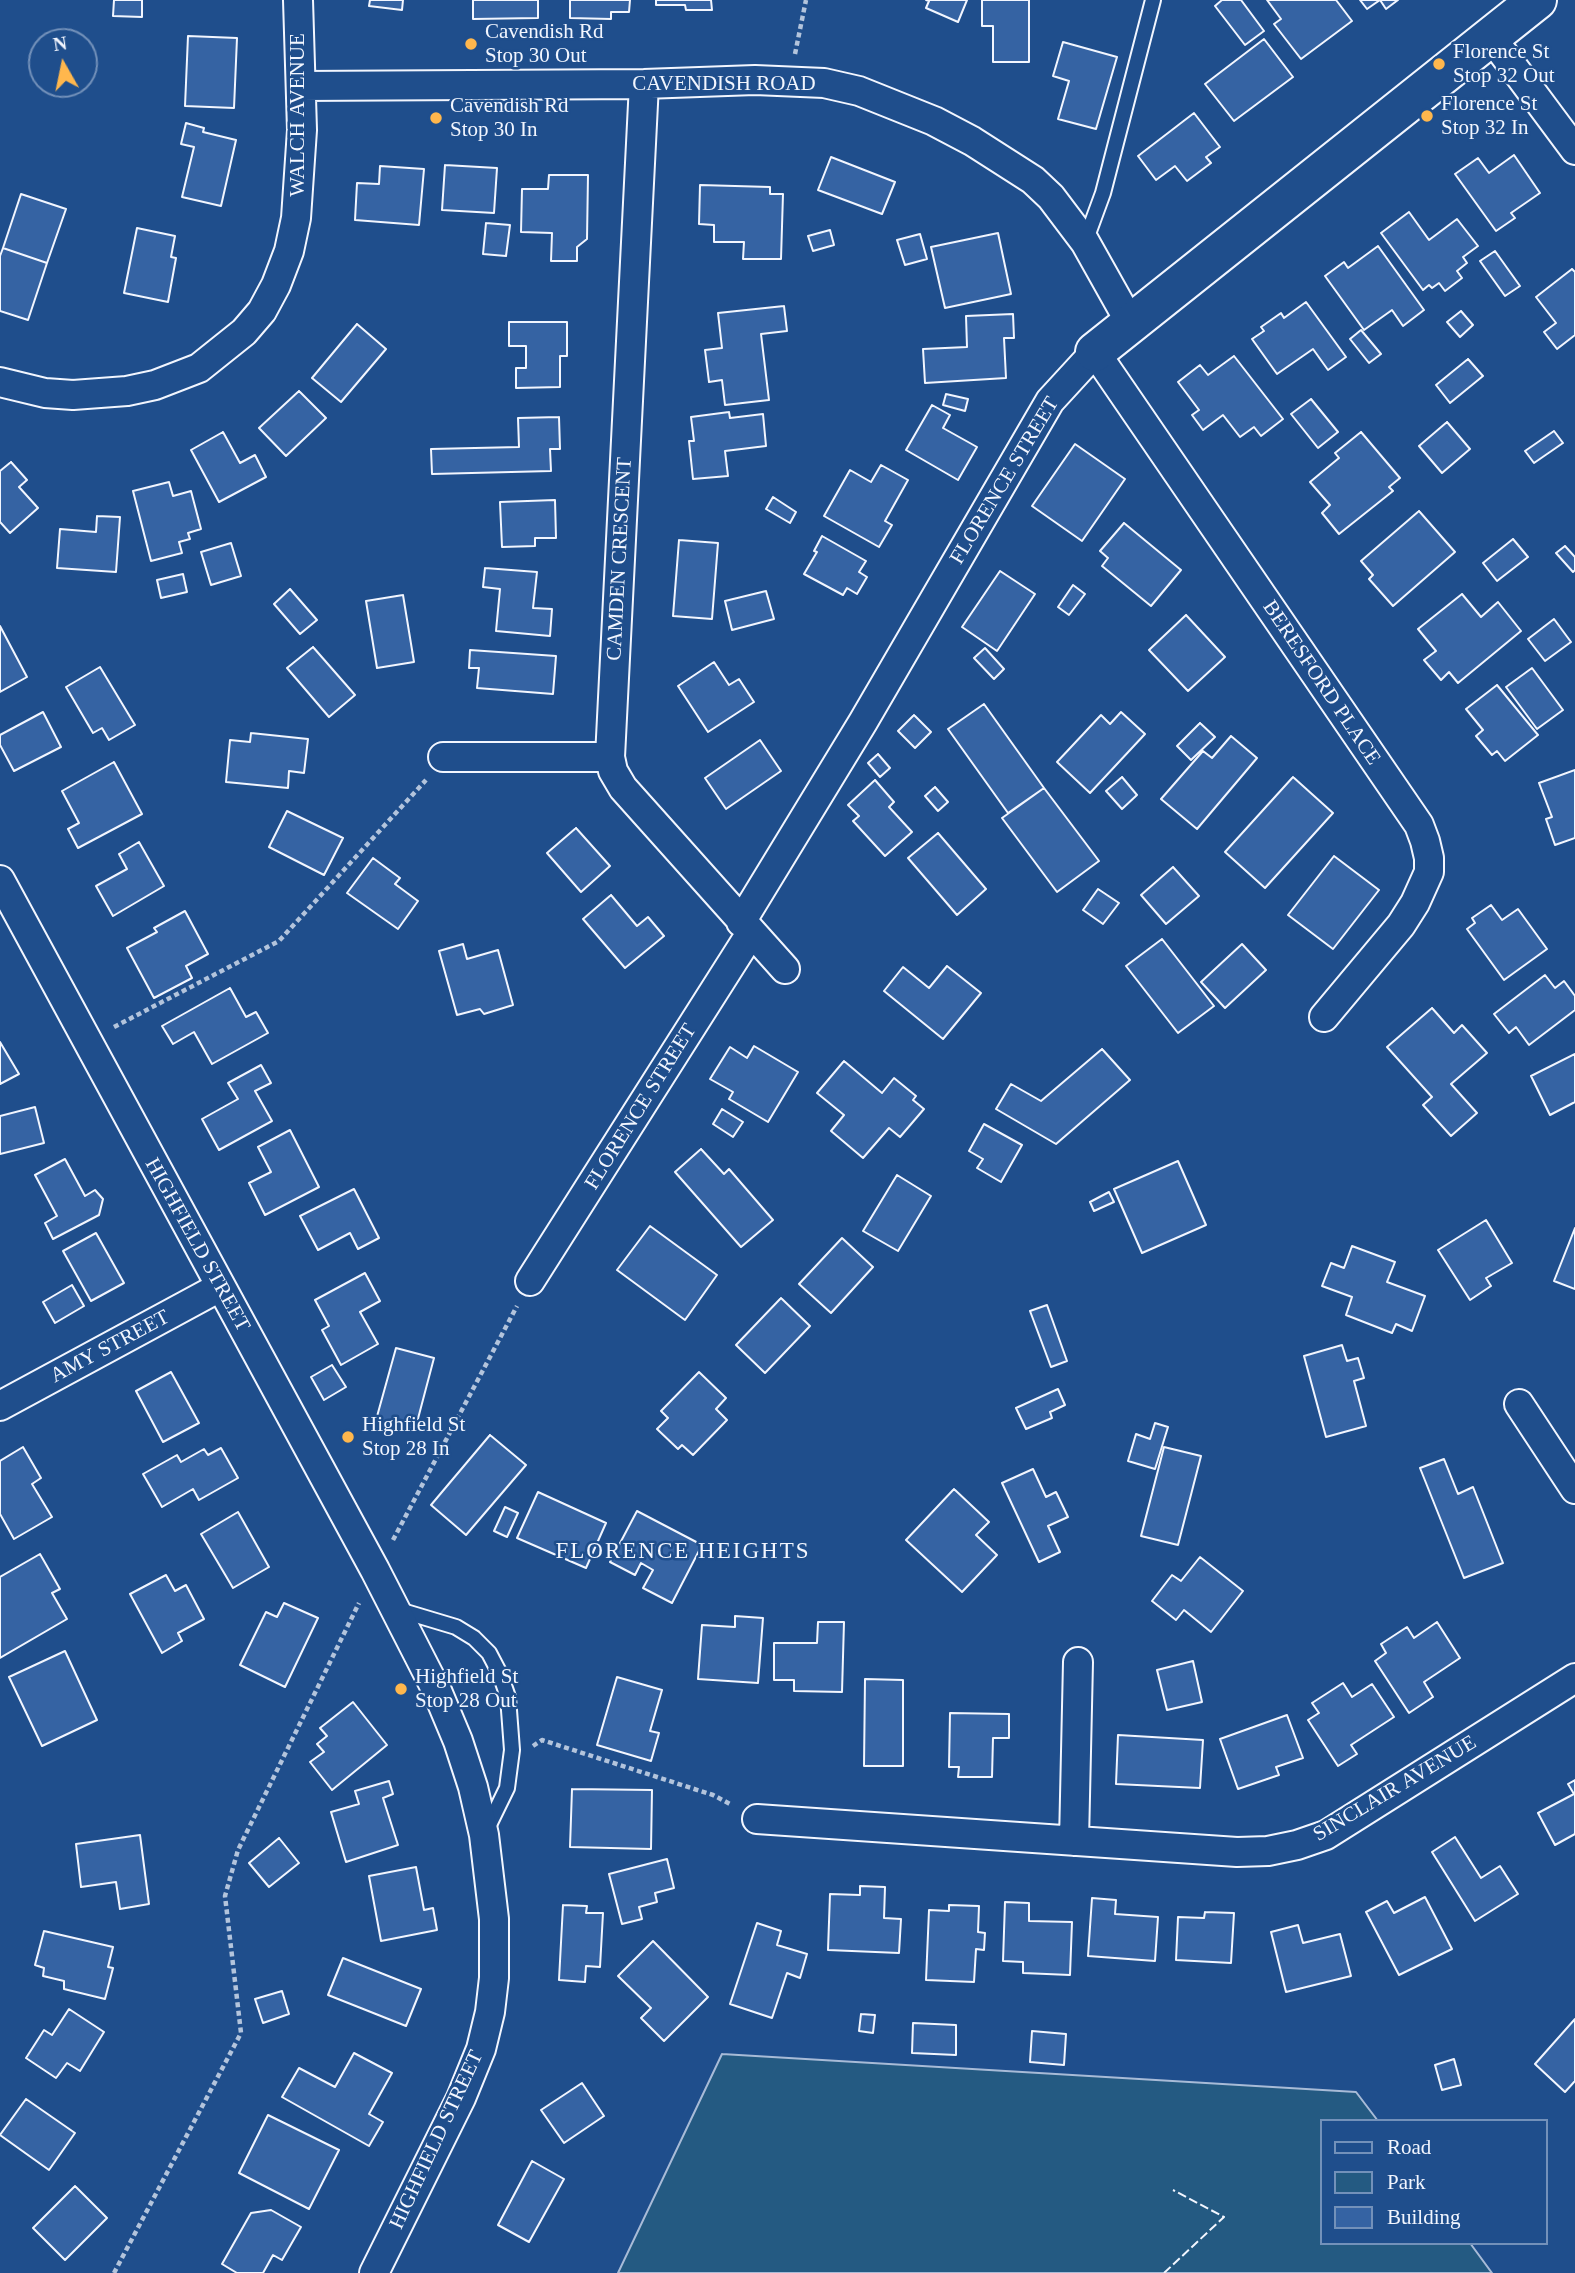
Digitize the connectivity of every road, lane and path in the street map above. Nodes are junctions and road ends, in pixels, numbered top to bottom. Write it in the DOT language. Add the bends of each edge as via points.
graph roads {
  1 [pos="299,0"];
  2 [pos="806,0"];
  3 [pos="1153,0"];
  4 [pos="1537,0"];
  5 [pos="1491,37"];
  6 [pos="789,80"];
  7 [pos="644,84"];
  8 [pos="301,86"];
  9 [pos="1575,150"];
  10 [pos="1085,242"];
  11 [pos="1131,324"];
  12 [pos="1095,352"];
  13 [pos="0,382"];
  14 [pos="443,757"];
  15 [pos="610,757"];
  16 [pos="0,880"];
  17 [pos="746,928"];
  18 [pos="785,969"];
  19 [pos="1324,1017"];
  20 [pos="86,1041"];
  21 [pos="530,1280"];
  22 [pos="220,1287"];
  23 [pos="1519,1404"];
  24 [pos="0,1406"];
  25 [pos="1575,1489"];
  26 [pos="375,1570"];
  27 [pos="394,1609"];
  28 [pos="1077,1662"];
  29 [pos="1575,1678"];
  30 [pos="561,1745"];
  31 [pos="757,1819"];
  32 [pos="484,1835"];
  33 [pos="1074,1841"];
  34 [pos="114,2273"];
  35 [pos="374,2273"];
  1 -- 8 [label="street, WALCH AVENUE"];
  2 -- 6 [label="path"];
  3 -- 10 [label="lane" via="1103,193"];
  4 -- 5 [label="street, FLORENCE STREET"];
  5 -- 9 [label="street"];
  5 -- 11 [label="street, FLORENCE STREET"];
  6 -- 7 [label="street, CAVENDISH ROAD"];
  6 -- 10 [label="street, CAVENDISH ROAD" via="859,91 972,141 1033,180"];
  7 -- 8 [label="street, CAVENDISH ROAD"];
  7 -- 15 [label="street, CAMDEN CRESCENT"];
  8 -- 13 [label="street, WALCH AVENUE" via="300,181 291,240 276,285 244,332 199,368 127,391 73,395"];
  10 -- 11 [label="street, CAVENDISH ROAD"];
  11 -- 12 [label="street, FLORENCE STREET"];
  12 -- 17 [label="street, FLORENCE STREET" via="1050,401"];
  12 -- 19 [label="street, BERESFORD PLACE" via="1419,825 1425,841 1429,872 1415,903"];
  14 -- 15 [label="street"];
  14 -- 20 [label="path" via="279,941"];
  15 -- 17 [label="street, CAMDEN CRESCENT" via="623,788"];
  16 -- 20 [label="street, HIGHFIELD STREET"];
  17 -- 18 [label="street, CAMDEN CRESCENT"];
  17 -- 21 [label="street, FLORENCE STREET"];
  20 -- 22 [label="street, HIGHFIELD STREET"];
  21 -- 26 [label="path"];
  22 -- 24 [label="street, AMY STREET"];
  22 -- 26 [label="street, HIGHFIELD STREET"];
  23 -- 25 [label="street"];
  26 -- 27 [label="street, HIGHFIELD STREET"];
  26 -- 34 [label="path" via="238,1850 225,1896 241,2033"];
  27 -- 32 [label="street, HIGHFIELD STREET" via="458,1741"];
  27 -- 32 [label="lane" via="456,1627 474,1638 500,1674 509,1708 512,1750 507,1788"];
  28 -- 33 [label="street"];
  29 -- 33 [label="street, SINCLAIR AVENUE" via="1326,1835 1297,1845 1237,1852"];
  30 -- 31 [label="path" via="713,1795"];
  31 -- 33 [label="street, SINCLAIR AVENUE"];
  32 -- 35 [label="street, HIGHFIELD STREET" via="494,1919 494,1978 481,2049"];
}
